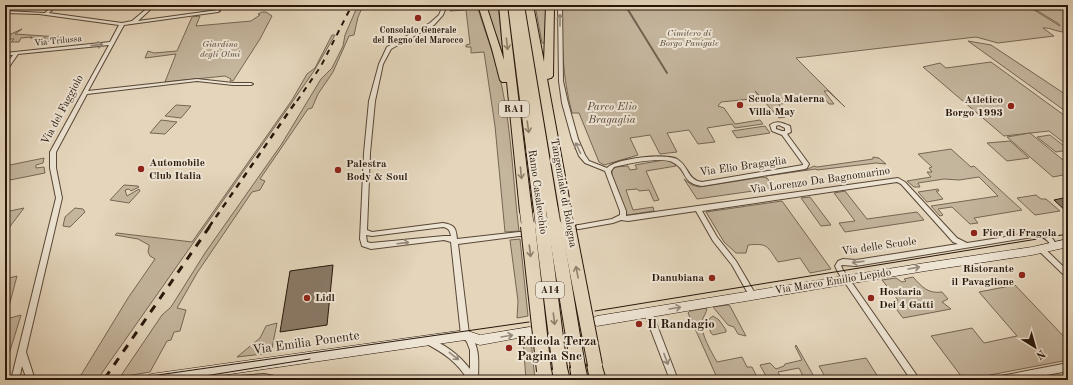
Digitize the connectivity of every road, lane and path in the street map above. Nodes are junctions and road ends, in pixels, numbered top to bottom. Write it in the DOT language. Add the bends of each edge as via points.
graph roads {
  1 [pos="55,5"];
  2 [pos="153,5"];
  3 [pos="445,5"];
  4 [pos="482,5"];
  5 [pos="503,5"];
  6 [pos="512,5"];
  7 [pos="520,5"];
  8 [pos="529,5"];
  9 [pos="550,5"];
  10 [pos="560,5"];
  11 [pos="218,11"];
  12 [pos="5,12"];
  13 [pos="46,14"];
  14 [pos="134,22"];
  15 [pos="122,24"];
  16 [pos="112,43"];
  17 [pos="5,54"];
  18 [pos="16,54"];
  19 [pos="5,69"];
  20 [pos="251,84"];
  21 [pos="85,93"];
  22 [pos="784,133"];
  23 [pos="553,136"];
  24 [pos="518,141"];
  25 [pos="608,170"];
  26 [pos="698,209"];
  27 [pos="552,210"];
  28 [pos="622,218"];
  29 [pos="579,227"];
  30 [pos="363,231"];
  31 [pos="519,234"];
  32 [pos="456,242"];
  33 [pos="1068,243"];
  34 [pos="965,245"];
  35 [pos="1046,248"];
  36 [pos="1068,275"];
  37 [pos="846,280"];
  38 [pos="752,295"];
  39 [pos="648,312"];
  40 [pos="597,321"];
  41 [pos="530,332"];
  42 [pos="465,335"];
  43 [pos="484,339"];
  44 [pos="427,340"];
  45 [pos="475,350"];
  46 [pos="21,351"];
  47 [pos="1068,367"];
  48 [pos="15,380"];
  49 [pos="30,380"];
  50 [pos="151,380"];
  51 [pos="239,380"];
  52 [pos="277,380"];
  53 [pos="474,380"];
  54 [pos="545,380"];
  55 [pos="562,380"];
  56 [pos="580,380"];
  57 [pos="598,380"];
  58 [pos="674,380"];
  59 [pos="916,380"];
  60 [pos="1001,380"];
  1 -- 13 [label="street"];
  2 -- 14 [label="street"];
  3 -- 30 [label="street" via="441,15 432,24 389,48 381,64 372,101"];
  4 -- 24 [label="highway" via="502,68"];
  5 -- 24 [label="highway, RA1, one-way"];
  6 -- 27 [label="highway, Ramo Casalecchio / A14, one-way"];
  7 -- 27 [label="highway, Ramo Casalecchio / A14"];
  8 -- 23 [label="highway, Tangenziale di Bologna"];
  9 -- 23 [label="highway" via="547,70"];
  25 -- 10 [label="street, one-way" via="587,162 574,139 561,80"];
  11 -- 14 [label="street"];
  12 -- 13 [label="street"];
  13 -- 15 [label="street"];
  14 -- 15 [label="street"];
  15 -- 16 [label="street, Via del Faggiolo"];
  18 -- 16 [label="street, Via Trilussa, one-way"];
  16 -- 21 [label="street, Via del Faggiolo"];
  17 -- 18 [label="street, Via Trilussa"];
  18 -- 19 [label="street"];
  20 -- 21 [label="street" via="197,80"];
  21 -- 46 [label="street, Via del Faggiolo" via="52,155 59,198"];
  22 -- 25 [label="street, Via Elio Bragaglia" via="805,162 805,167 702,184 692,182 679,163 668,158 614,165"];
  23 -- 27 [label="highway, Tangenziale di Bologna"];
  24 -- 54 [label="highway, RA1, one-way, bridge"];
  25 -- 28 [label="street" via="623,213"];
  26 -- 28 [label="street"];
  26 -- 34 [label="street, Via Lorenzo Da Bagnomarino" via="898,180 956,240"];
  26 -- 38 [label="street"];
  27 -- 55 [label="highway, Ramo Casalecchio / A14, one-way, bridge"];
  27 -- 56 [label="highway, Ramo Casalecchio / A14, bridge"];
  57 -- 27 [label="highway, Tangenziale di Bologna, one-way, bridge"];
  28 -- 29 [label="street"];
  30 -- 32 [label="street" via="372,234 447,226 454,231"];
  30 -- 32 [label="street, one-way" via="363,242 371,246 444,238"];
  31 -- 32 [label="street"];
  32 -- 42 [label="street"];
  33 -- 35 [label="main road, Via Marco Emilio Lepido"];
  34 -- 35 [label="street, Via delle Scuole" via="1039,234 1052,241 1053,244"];
  34 -- 37 [label="street, Via delle Scuole, one-way" via="853,263 841,262 838,267"];
  35 -- 36 [label="street"];
  37 -- 35 [label="main road, Via Marco Emilio Lepido, one-way"];
  37 -- 38 [label="main road, Via Marco Emilio Lepido"];
  37 -- 59 [label="street, Via delle Scuole"];
  39 -- 38 [label="main road, Via Marco Emilio Lepido, one-way"];
  39 -- 40 [label="main road, Via Marco Emilio Lepido"];
  39 -- 58 [label="street, one-way"];
  43 -- 41 [label="main road, one-way"];
  42 -- 43 [label="main road"];
  42 -- 44 [label="main road, Via Emilia Ponente"];
  42 -- 45 [label="street"];
  43 -- 45 [label="street"];
  44 -- 50 [label="main road, Via Emilia Ponente"];
  44 -- 53 [label="street, one-way" via="455,356"];
  45 -- 53 [label="street"];
  46 -- 48 [label="street, Via del Faggiolo"];
  46 -- 49 [label="street"];
  47 -- 60 [label="street"];
  51 -- 52 [label="street"];
}
